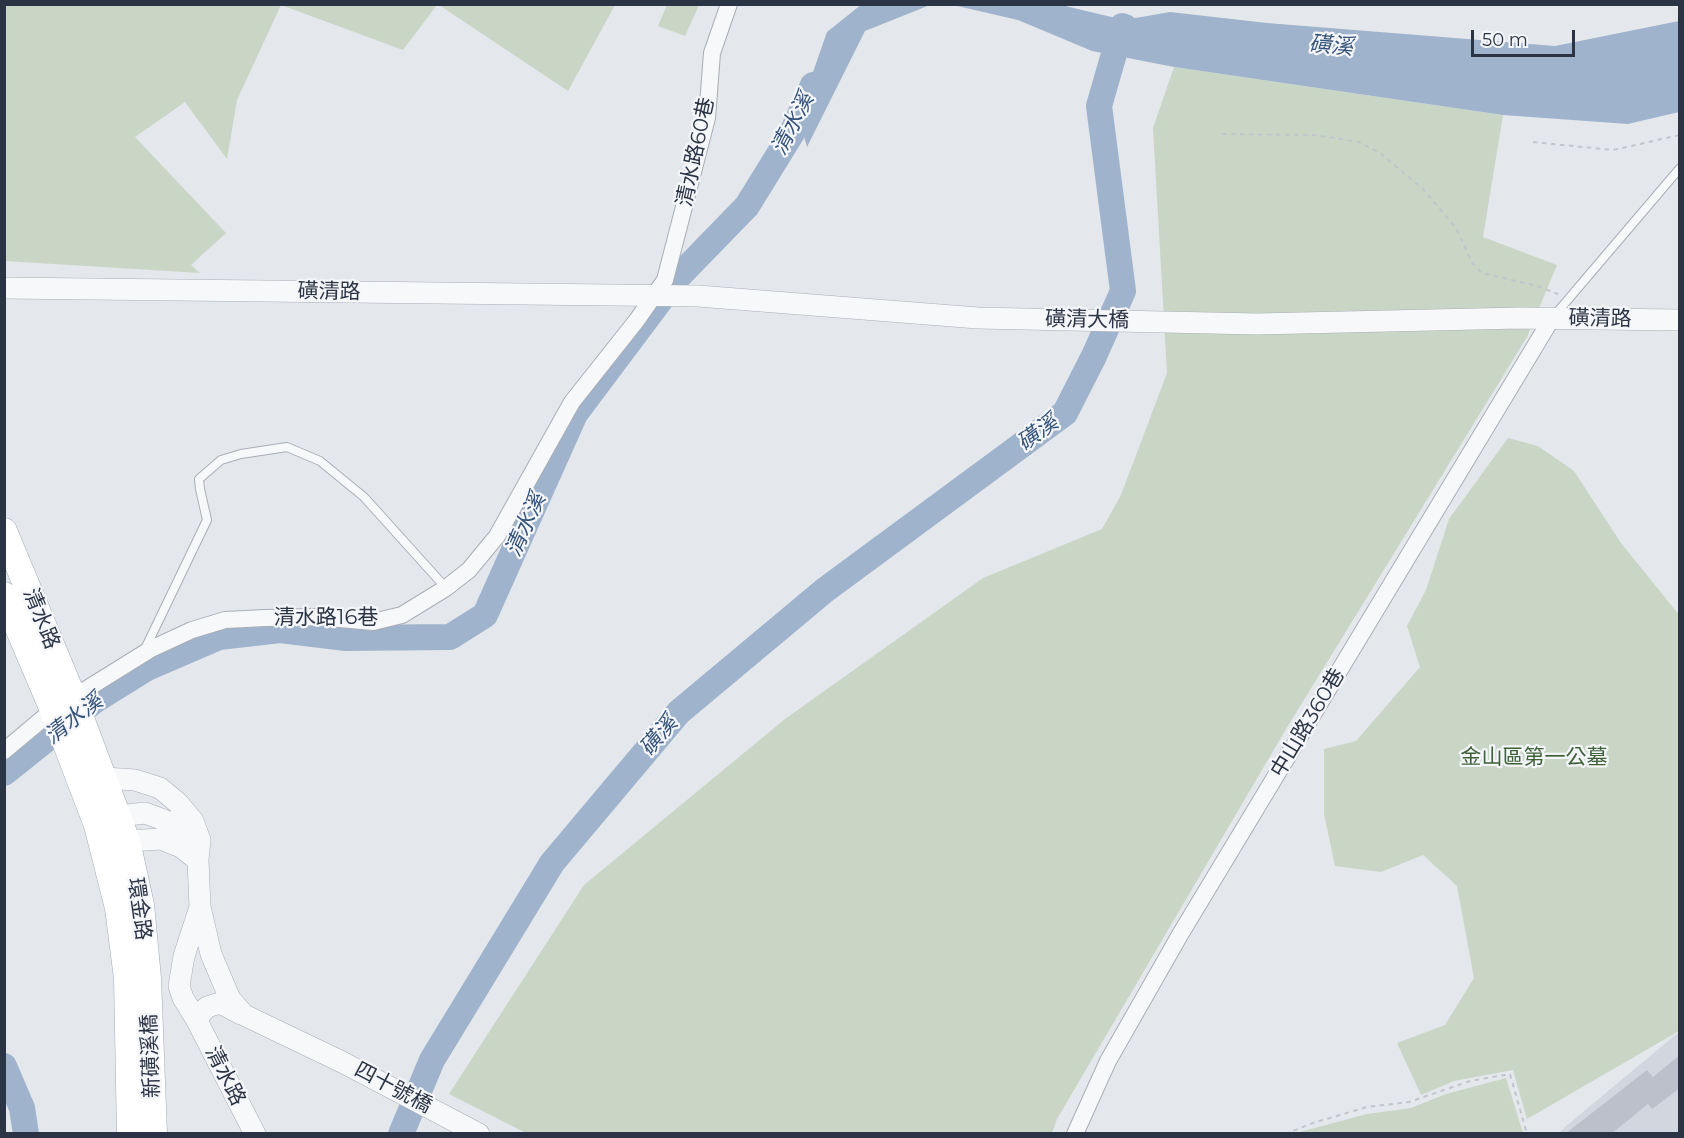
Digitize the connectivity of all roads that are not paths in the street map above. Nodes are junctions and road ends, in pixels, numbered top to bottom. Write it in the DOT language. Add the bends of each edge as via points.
graph roads {
  1 [pos="729,4"];
  2 [pos="1680,168"];
  3 [pos="4,288"];
  4 [pos="654,296"];
  5 [pos="1520,318"];
  6 [pos="1552,318"];
  7 [pos="1680,320"];
  8 [pos="4,531"];
  9 [pos="446,588"];
  10 [pos="4,595"];
  11 [pos="142,654"];
  12 [pos="68,717"];
  13 [pos="4,752"];
  14 [pos="105,778"];
  15 [pos="106,829"];
  16 [pos="127,841"];
  17 [pos="198,860"];
  18 [pos="200,907"];
  19 [pos="138,978"];
  20 [pos="244,1015"];
  21 [pos="196,1019"];
  22 [pos="342,1062"];
  23 [pos="130,1134"];
  24 [pos="154,1134"];
  25 [pos="255,1134"];
  26 [pos="479,1134"];
  27 [pos="1075,1134"];
  1 -- 4 [label="street, 清水路60巷" via="712,53 707,118 694,173 665,280"];
  2 -- 6 [label="lane"];
  3 -- 4 [label="street, 磺清路"];
  4 -- 5 [label="street, 磺清大橋" via="978,318 1257,324"];
  4 -- 9 [label="street, 清水路16巷" via="572,402 498,536 469,570"];
  5 -- 6 [label="street, 磺清路"];
  6 -- 7 [label="street, 磺清路"];
  6 -- 27 [label="street, 中山路360巷" via="1181,933 1108,1061"];
  8 -- 12 [label="main road, 清水路"];
  9 -- 11 [label="street, 清水路16巷" via="402,615 373,622 318,617 225,620 192,630"];
  9 -- 11 [label="lane" via="364,497 320,461 287,447 241,454 221,460 199,479 207,520"];
  10 -- 12 [label="main road, 清水路"];
  11 -- 12 [label="street, 清水路16巷"];
  12 -- 13 [label="street, 清水路16巷"];
  12 -- 14 [label="main road, 清水路"];
  12 -- 15 [label="main road, 清水路"];
  14 -- 15 [label="main road, 清水路"];
  14 -- 17 [label="street, 清水路" via="146,783 160,788 178,803 193,821 200,840"];
  15 -- 16 [label="main road, 清水路"];
  15 -- 17 [label="street" via="145,813 172,823"];
  15 -- 19 [label="main road, 環金路" via="118,908"];
  16 -- 17 [label="street" via="161,839"];
  16 -- 19 [label="main road, 環金路" via="141,904"];
  17 -- 18 [label="street, 清水路"];
  18 -- 20 [label="street, 清水路" via="216,965 230,999"];
  18 -- 21 [label="street, 清水路" via="179,986"];
  19 -- 23 [label="main road, 新磺溪橋"];
  19 -- 24 [label="main road, 新磺溪橋"];
  20 -- 21 [label="street, 清水路" via="220,1003 207,1007"];
  20 -- 22 [label="street, 清水路"];
  21 -- 25 [label="street, 清水路"];
  22 -- 26 [label="street, 四十號橋"];
}
